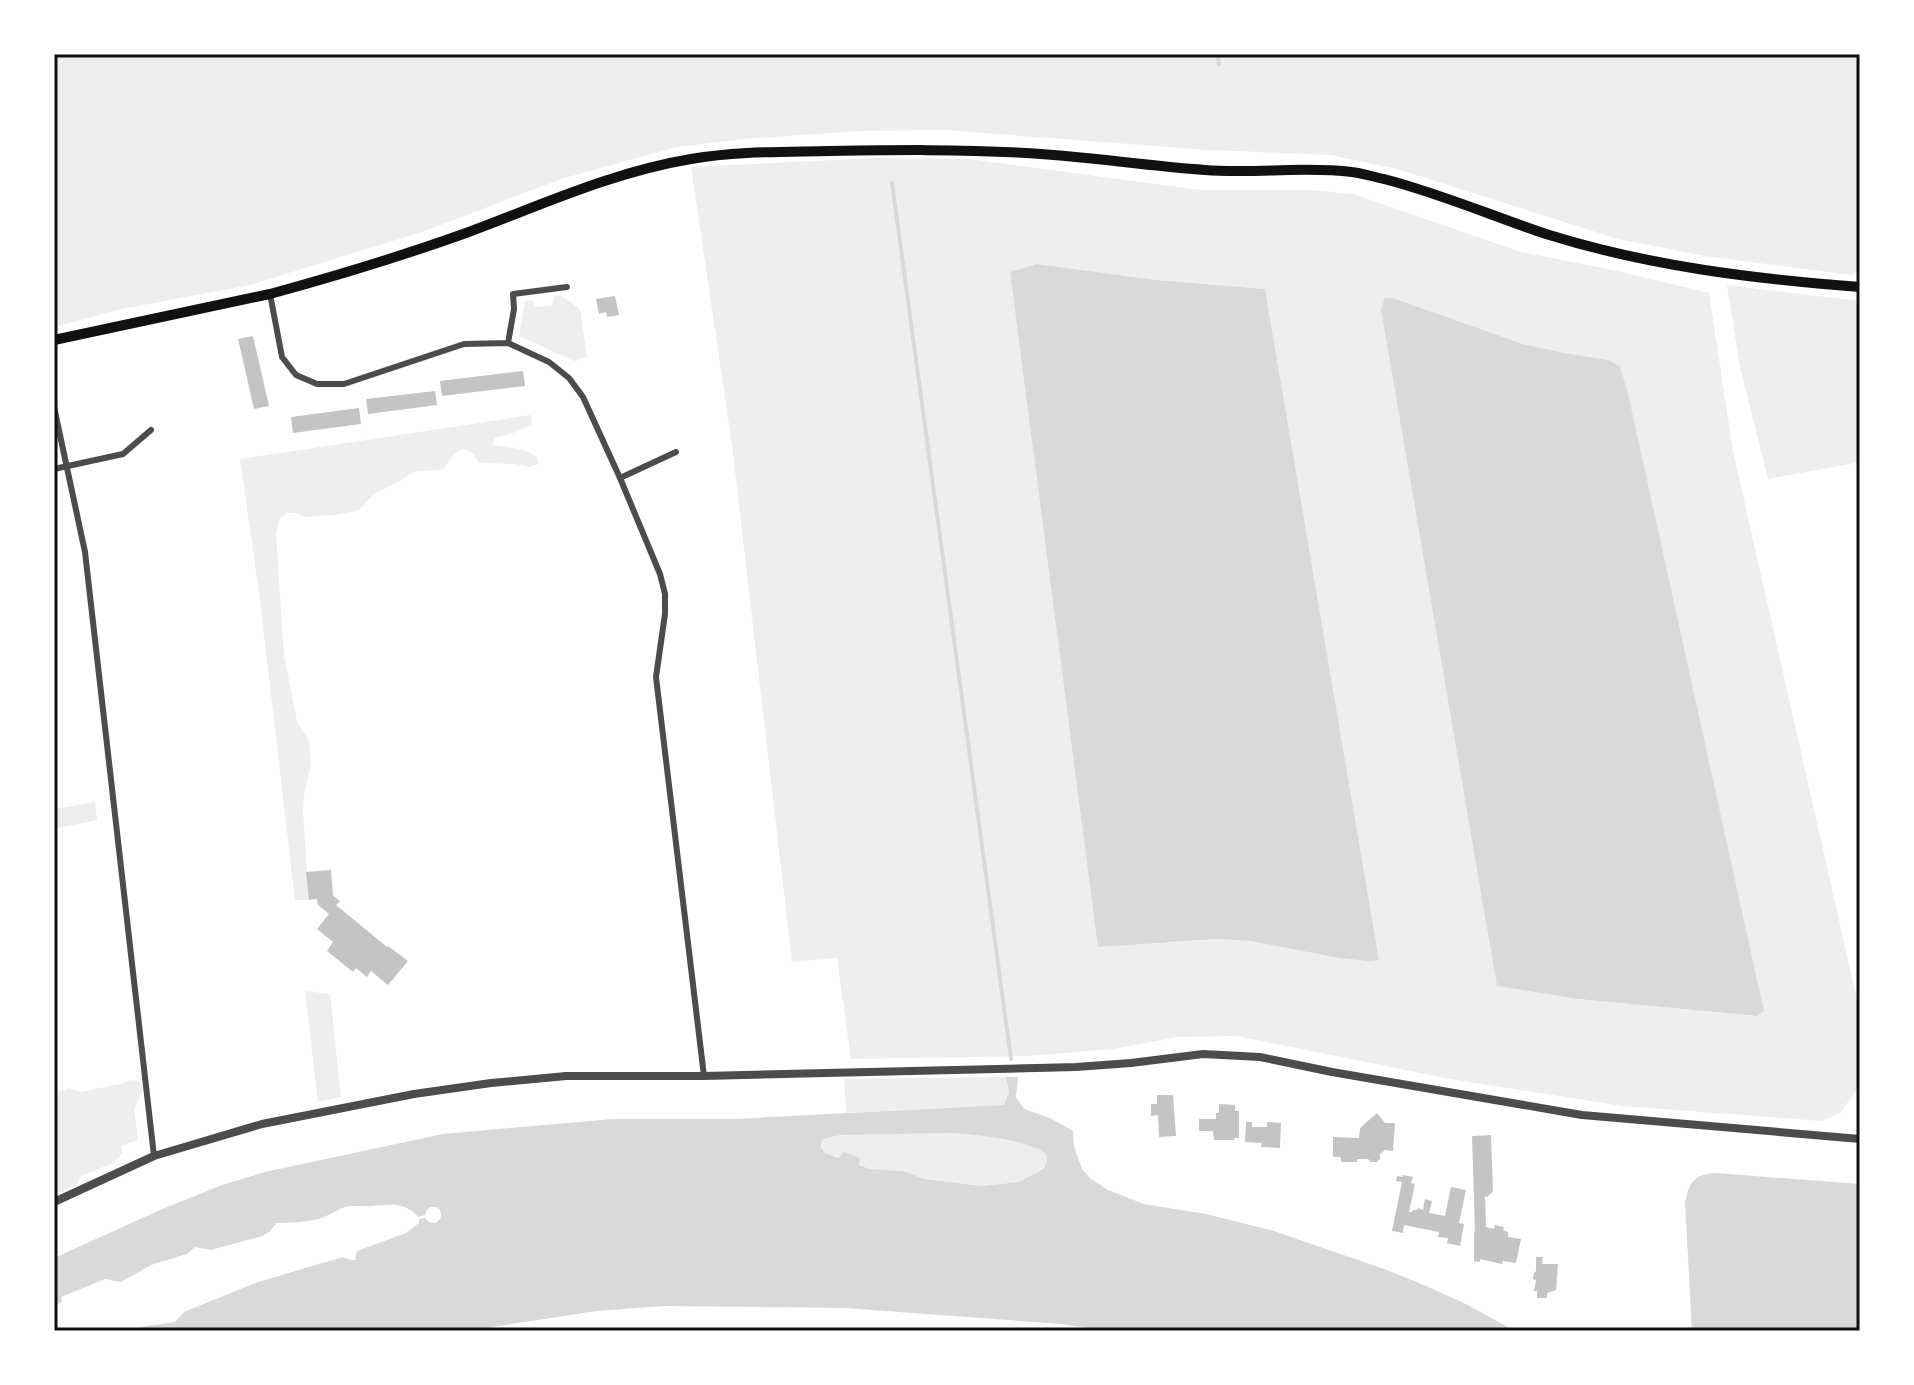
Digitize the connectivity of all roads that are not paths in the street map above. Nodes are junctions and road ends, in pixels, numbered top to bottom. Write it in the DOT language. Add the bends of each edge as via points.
graph roads {
  1 [pos="567,287"];
  2 [pos="1860,287"];
  3 [pos="270,294"];
  4 [pos="54,340"];
  5 [pos="508,343"];
  6 [pos="54,407"];
  7 [pos="151,430"];
  8 [pos="676,452"];
  9 [pos="68,466"];
  10 [pos="54,469"];
  11 [pos="620,478"];
  12 [pos="704,1076"];
  13 [pos="1860,1139"];
  14 [pos="154,1156"];
  15 [pos="54,1202"];
  1 -- 5 [label="street" via="513,294"];
  2 -- 3 [label="highway" via="1736,275 1613,253 1417,187 1353,172 1208,171 1028,153 924,150 690,159 621,176 462,234"];
  3 -- 4 [label="highway"];
  3 -- 5 [label="street" via="282,357 296,375 317,384 344,384 464,344"];
  5 -- 11 [label="street" via="569,378"];
  6 -- 9 [label="street"];
  7 -- 9 [label="street" via="123,454"];
  8 -- 11 [label="street"];
  9 -- 10 [label="street"];
  9 -- 14 [label="street" via="96,637"];
  11 -- 12 [label="street" via="665,594 656,677"];
  12 -- 13 [label="street" via="1101,1066 1226,1054 1582,1115"];
  12 -- 14 [label="street" via="566,1076 414,1094 262,1124"];
  14 -- 15 [label="street"];
}
